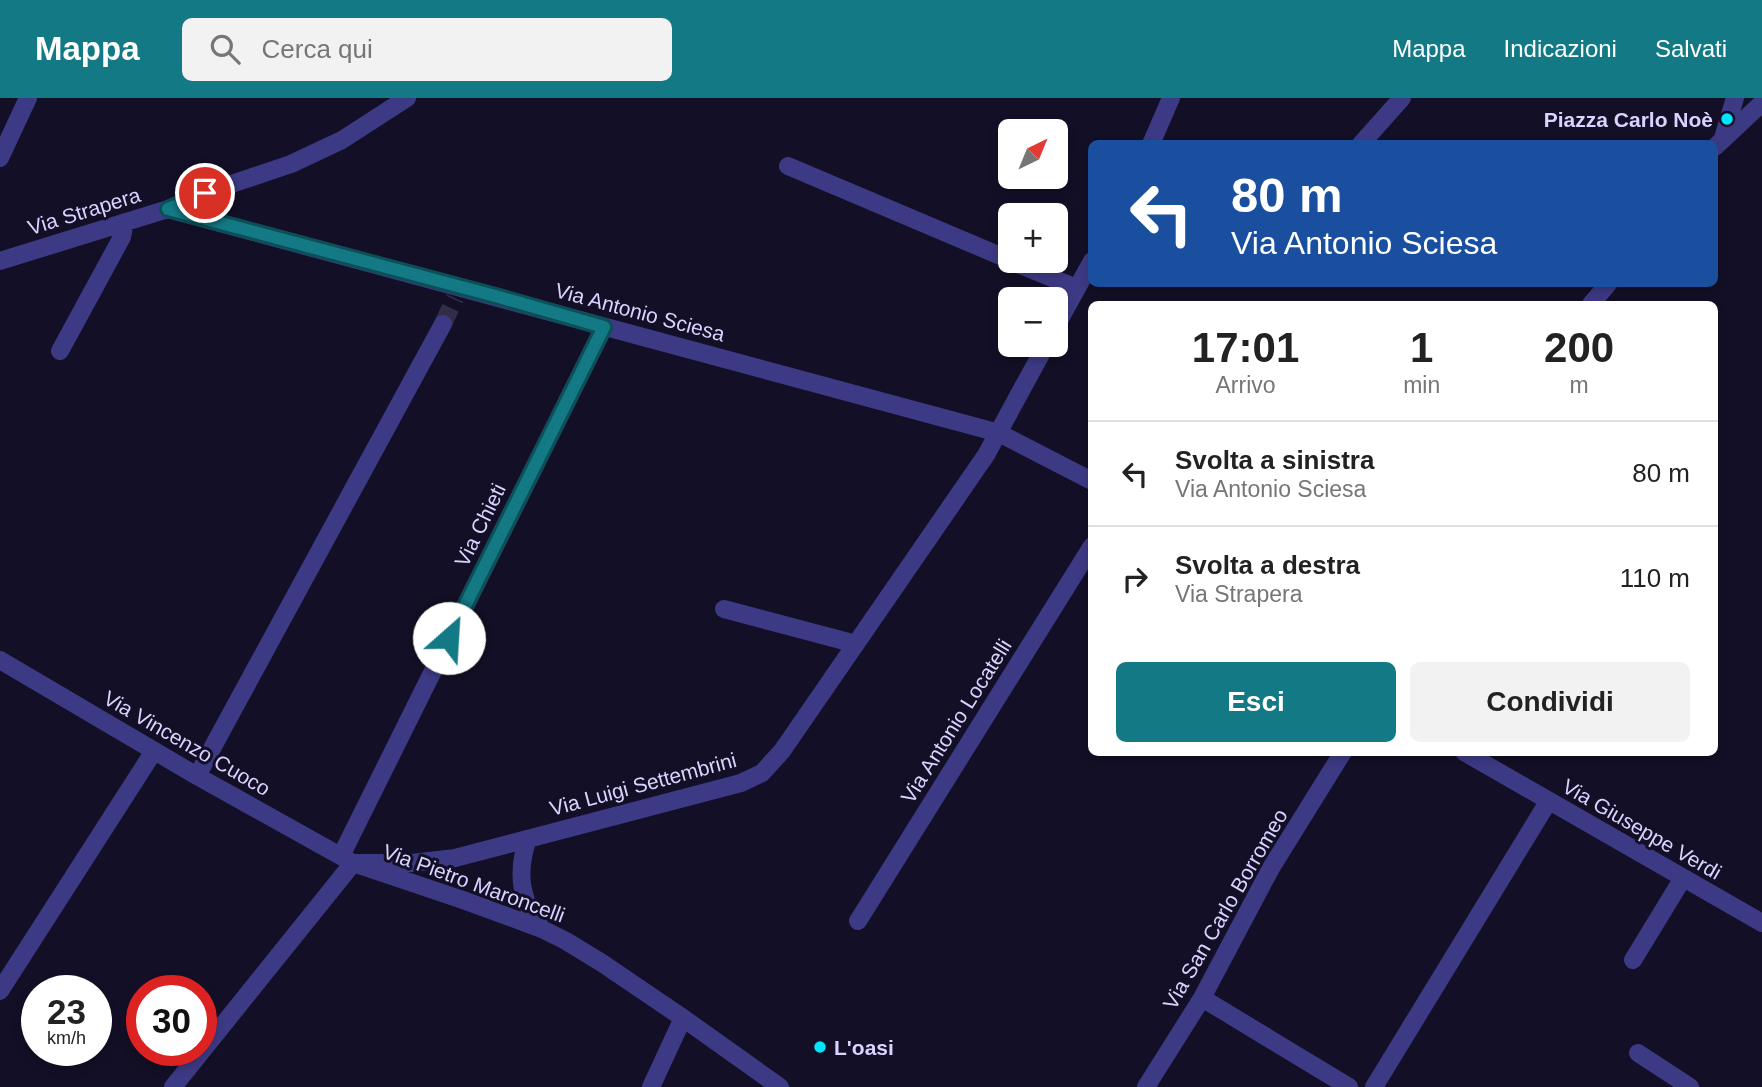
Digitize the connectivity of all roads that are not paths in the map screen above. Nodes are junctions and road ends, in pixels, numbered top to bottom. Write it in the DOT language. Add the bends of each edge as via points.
graph roads {
  1 [pos="28,98"];
  2 [pos="407,98"];
  3 [pos="1171,98"];
  4 [pos="1402,98"];
  5 [pos="1735,98"];
  6 [pos="1762,103"];
  7 [pos="1153,140"];
  8 [pos="1365,140"];
  9 [pos="1719,143"];
  10 [pos="0,158"];
  11 [pos="788,166"];
  12 [pos="168,209"];
  13 [pos="125,222"];
  14 [pos="998,256"];
  15 [pos="0,261"];
  16 [pos="1088,268"];
  17 [pos="1040,273"];
  18 [pos="1605,287"];
  19 [pos="1077,288"];
  20 [pos="1594,301"];
  21 [pos="1068,304"];
  22 [pos="443,324"];
  23 [pos="604,327"];
  24 [pos="60,351"];
  25 [pos="1040,357"];
  26 [pos="999,433"];
  27 [pos="1088,479"];
  28 [pos="1088,552"];
  29 [pos="724,609"];
  30 [pos="856,645"];
  31 [pos="0,660"];
  32 [pos="154,751"];
  33 [pos="1341,756"];
  34 [pos="1471,756"];
  35 [pos="197,776"];
  36 [pos="1549,802"];
  37 [pos="528,839"];
  38 [pos="347,860"];
  39 [pos="1683,878"];
  40 [pos="858,921"];
  41 [pos="1762,923"];
  42 [pos="542,929"];
  43 [pos="1633,960"];
  44 [pos="0,991"];
  45 [pos="1202,998"];
  46 [pos="683,1018"];
  47 [pos="1638,1053"];
  48 [pos="173,1087"];
  49 [pos="651,1087"];
  50 [pos="779,1087"];
  51 [pos="1146,1087"];
  52 [pos="1349,1087"];
  53 [pos="1374,1087"];
  54 [pos="1690,1087"];
  1 -- 10 [label="street"];
  2 -- 12 [label="street, Via Strapera" via="326,149"];
  3 -- 7 [label="street"];
  4 -- 8 [label="street"];
  5 -- 9 [label="street"];
  6 -- 9 [label="street"];
  11 -- 14 [label="street"];
  12 -- 13 [label="street, Via Strapera"];
  12 -- 23 [label="street, Via Antonio Sciesa" via="458,292"];
  13 -- 15 [label="street, Via Strapera"];
  13 -- 24 [label="street" via="122,237"];
  16 -- 19 [label="street"];
  17 -- 19 [label="street"];
  18 -- 20 [label="street"];
  19 -- 21 [label="street"];
  22 -- 35 [label="street"];
  23 -- 26 [label="street, Via Antonio Sciesa"];
  23 -- 38 [label="street, Via Chieti"];
  25 -- 26 [label="street, Via Luigi Settembrini"];
  26 -- 27 [label="street, Via Antonio Sciesa"];
  26 -- 30 [label="street, Via Luigi Settembrini"];
  28 -- 40 [label="street, Via Antonio Locatelli"];
  29 -- 30 [label="street"];
  30 -- 37 [label="street, Via Luigi Settembrini" via="762,773 741,783"];
  31 -- 32 [label="street, Via Vincenzo Cuoco"];
  32 -- 35 [label="street, Via Vincenzo Cuoco"];
  32 -- 44 [label="street"];
  33 -- 45 [label="street, Via San Carlo Borromeo" via="1271,868"];
  34 -- 36 [label="street, Via Giuseppe Verdi"];
  35 -- 38 [label="street, Via Vincenzo Cuoco"];
  36 -- 39 [label="street, Via Giuseppe Verdi"];
  36 -- 53 [label="street"];
  37 -- 38 [label="street, Via Luigi Settembrini" via="430,862"];
  37 -- 42 [label="street" via="521,866 522,894"];
  38 -- 42 [label="street, Via Pietro Maroncelli"];
  38 -- 48 [label="street"];
  39 -- 41 [label="street, Via Giuseppe Verdi"];
  39 -- 43 [label="street"];
  42 -- 46 [label="street, Via Pietro Maroncelli" via="602,962"];
  45 -- 51 [label="street, Via San Carlo Borromeo"];
  45 -- 52 [label="street"];
  46 -- 49 [label="street"];
  46 -- 50 [label="street, Via Pietro Maroncelli"];
  47 -- 54 [label="street"];
}
